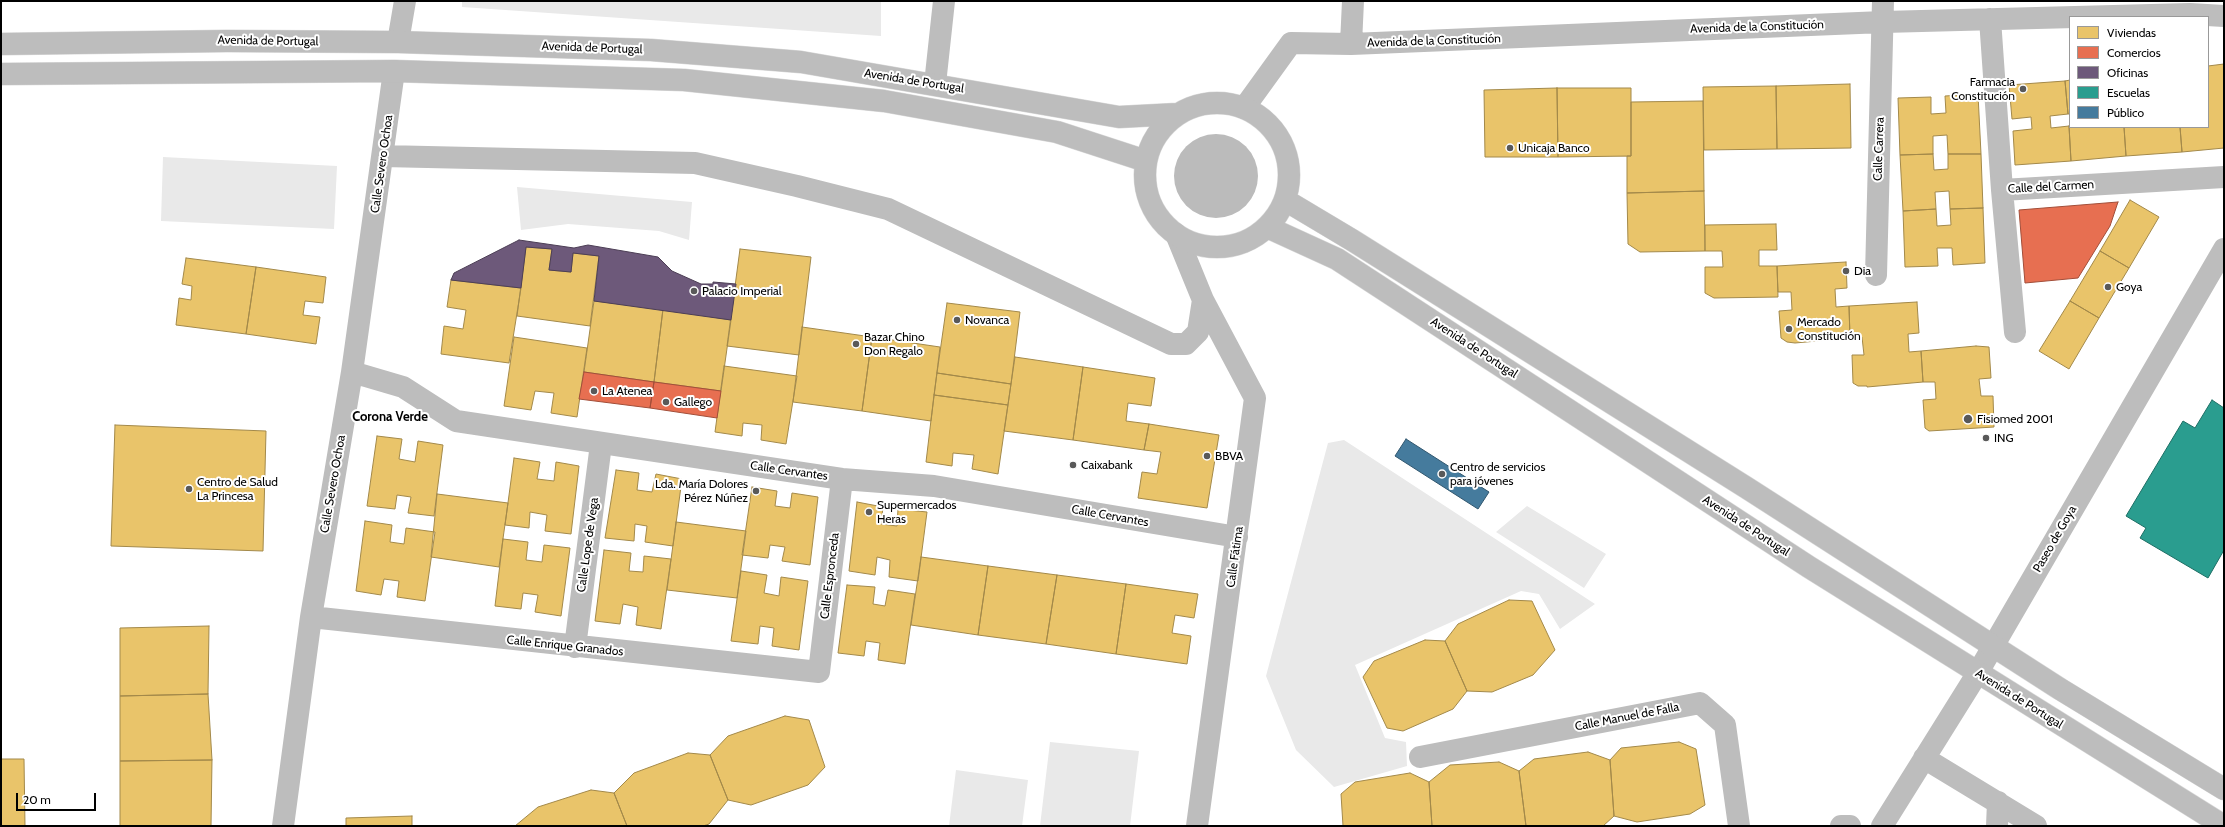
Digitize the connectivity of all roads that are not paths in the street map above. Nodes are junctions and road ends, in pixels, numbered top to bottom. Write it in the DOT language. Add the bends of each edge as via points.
graph roads {
  1 [pos="404,1"];
  2 [pos="944,1"];
  3 [pos="1353,1"];
  4 [pos="2190,7"];
  5 [pos="1883,11"];
  6 [pos="2224,16"];
  7 [pos="1990,19"];
  8 [pos="398,42"];
  9 [pos="1,44"];
  10 [pos="1351,44"];
  11 [pos="394,71"];
  12 [pos="1,74"];
  13 [pos="935,84"];
  14 [pos="1244,108"];
  15 [pos="1177,114"];
  16 [pos="383,156"];
  17 [pos="1146,161"];
  18 [pos="2224,177"];
  19 [pos="2002,190"];
  20 [pos="1285,200"];
  21 [pos="1267,227"];
  22 [pos="1176,234"];
  23 [pos="2224,249"];
  24 [pos="1876,276"];
  25 [pos="1203,300"];
  26 [pos="2015,332"];
  27 [pos="352,372"];
  28 [pos="601,444"];
  29 [pos="842,479"];
  30 [pos="1238,537"];
  31 [pos="310,617"];
  32 [pos="1993,646"];
  33 [pos="574,647"];
  34 [pos="819,672"];
  35 [pos="1977,674"];
  36 [pos="1420,757"];
  37 [pos="1924,758"];
  38 [pos="2224,789"];
  39 [pos="1998,802"];
  40 [pos="283,826"];
  41 [pos="1197,826"];
  42 [pos="1739,826"];
  43 [pos="1841,826"];
  44 [pos="1850,826"];
  45 [pos="1882,826"];
  46 [pos="1998,826"];
  47 [pos="2036,826"];
  48 [pos="2224,826"];
  1 -- 8 [label="street"];
  2 -- 13 [label="street"];
  3 -- 10 [label="street"];
  4 -- 6 [label="street, Avenida de la Constitución"];
  4 -- 7 [label="street, Avenida de la Constitución"];
  5 -- 7 [label="street, Avenida de la Constitución"];
  5 -- 10 [label="street, Avenida de la Constitución"];
  5 -- 24 [label="street, Calle Carrera"];
  7 -- 19 [label="street, Calle del Carmen"];
  8 -- 9 [label="street, Avenida de Portugal"];
  8 -- 13 [label="street, Avenida de Portugal" via="675,52 801,62"];
  10 -- 14 [label="street, Avenida de la Constitución" via="1291,43"];
  11 -- 12 [label="street, Avenida de Portugal"];
  11 -- 16 [label="street, Calle Severo Ochoa"];
  11 -- 17 [label="street, Avenida de Portugal" via="684,80 884,101 1057,132"];
  13 -- 15 [label="street, Avenida de Portugal" via="1119,117"];
  14 -- 15 [label="street" via="1220,102 1203,104"];
  14 -- 20 [label="street" via="1268,124 1285,150 1290,176"];
  15 -- 17 [label="street" via="1161,128 1151,144"];
  16 -- 25 [label="street" via="695,163 797,186 888,209 1171,344 1186,344 1198,332"];
  16 -- 27 [label="street, Calle Severo Ochoa"];
  17 -- 22 [label="street" via="1145,180 1148,197 1158,217"];
  18 -- 19 [label="street, Calle del Carmen"];
  19 -- 26 [label="street"];
  20 -- 21 [label="street"];
  20 -- 32 [label="street" via="1747,488"];
  21 -- 22 [label="street" via="1244,242 1219,247 1202,246"];
  21 -- 35 [label="street, Avenida de Portugal" via="1337,259"];
  22 -- 25 [label="street, Calle Fátima"];
  23 -- 32 [label="street, Paseo de Goya"];
  25 -- 30 [label="street, Calle Fátima" via="1255,398"];
  27 -- 28 [label="street, Calle Cervantes" via="403,387 456,421"];
  27 -- 31 [label="street, Calle Severo Ochoa"];
  28 -- 29 [label="street, Calle Cervantes"];
  28 -- 33 [label="street, Calle Lope de Vega"];
  29 -- 30 [label="street, Calle Cervantes" via="934,486"];
  29 -- 34 [label="street, Calle Espronceda"];
  30 -- 41 [label="street, Calle Fátima"];
  31 -- 33 [label="street, Calle Enrique Granados"];
  31 -- 40 [label="street, Calle Severo Ochoa"];
  32 -- 35 [label="street, Paseo de Goya"];
  32 -- 38 [label="street" via="2060,690"];
  33 -- 34 [label="street, Calle Enrique Granados"];
  35 -- 37 [label="street, Paseo de Goya"];
  35 -- 48 [label="street, Avenida de Portugal"];
  36 -- 42 [label="street, Calle Manuel de Falla" via="1700,702 1726,725"];
  37 -- 39 [label="street"];
  37 -- 45 [label="street, Paseo de Goya"];
  39 -- 46 [label="street"];
  39 -- 47 [label="street"];
  43 -- 44 [label="street"];
}
